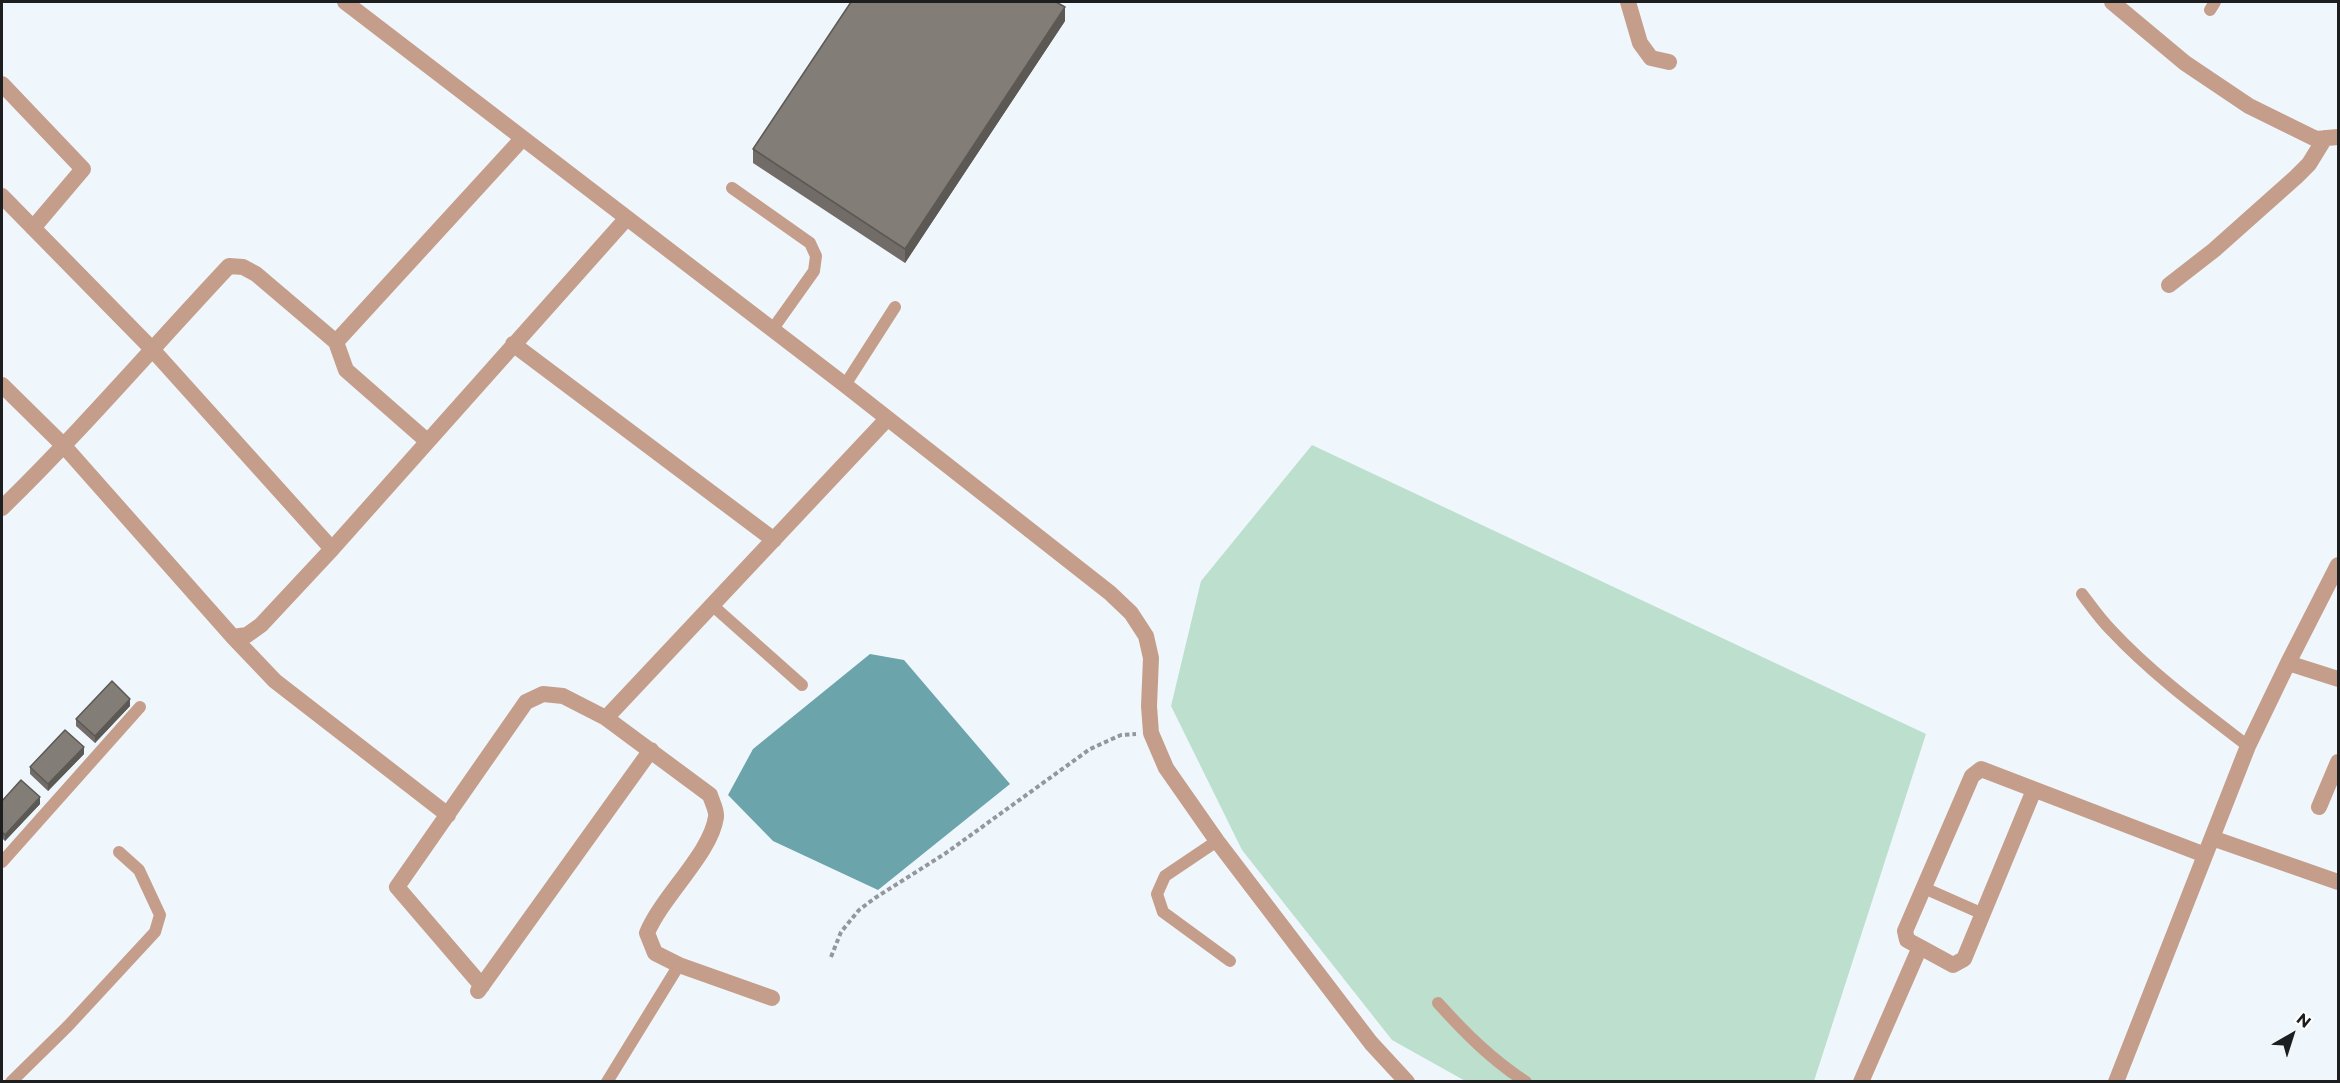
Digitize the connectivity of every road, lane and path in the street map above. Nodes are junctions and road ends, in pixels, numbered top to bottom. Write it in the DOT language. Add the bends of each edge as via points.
graph roads {
  1 [pos="345,2"];
  2 [pos="1628,2"];
  3 [pos="2112,2"];
  4 [pos="1669,62"];
  5 [pos="2,84"];
  6 [pos="2332,138"];
  7 [pos="522,139"];
  8 [pos="732,188"];
  9 [pos="2,196"];
  10 [pos="626,219"];
  11 [pos="33,228"];
  12 [pos="2169,285"];
  13 [pos="895,307"];
  14 [pos="772,330"];
  15 [pos="336,342"];
  16 [pos="513,344"];
  17 [pos="151,348"];
  18 [pos="2,385"];
  19 [pos="845,385"];
  20 [pos="887,419"];
  21 [pos="427,441"];
  22 [pos="64,446"];
  23 [pos="2,508"];
  24 [pos="774,540"];
  25 [pos="332,549"];
  26 [pos="2338,565"];
  27 [pos="2082,594"];
  28 [pos="712,605"];
  29 [pos="234,637"];
  30 [pos="2288,663"];
  31 [pos="2338,679"];
  32 [pos="802,685"];
  33 [pos="140,707"];
  34 [pos="606,718"];
  35 [pos="1151,733"];
  36 [pos="2248,746"];
  37 [pos="651,750"];
  38 [pos="2338,762"];
  39 [pos="2034,790"];
  40 [pos="2319,807"];
  41 [pos="448,815"];
  42 [pos="2212,838"];
  43 [pos="1217,842"];
  44 [pos="119,852"];
  45 [pos="2205,855"];
  46 [pos="2,861"];
  47 [pos="2338,882"];
  48 [pos="1924,888"];
  49 [pos="1983,914"];
  50 [pos="1920,947"];
  51 [pos="831,957"];
  52 [pos="1230,961"];
  53 [pos="679,965"];
  54 [pos="772,998"];
  55 [pos="1438,1003"];
  56 [pos="11,1082"];
  57 [pos="607,1082"];
  58 [pos="1407,1082"];
  59 [pos="1526,1082"];
  60 [pos="1861,1082"];
  61 [pos="2116,1082"];
  1 -- 7 [label="street"];
  2 -- 4 [label="street" via="1640,43 1651,58"];
  3 -- 6 [label="street" via="2185,63 2249,106 2316,139"];
  5 -- 11 [label="street" via="83,169"];
  6 -- 12 [label="street" via="2296,177"];
  7 -- 10 [label="street"];
  7 -- 15 [label="street"];
  8 -- 14 [label="lane" via="810,243 816,256 814,271"];
  9 -- 11 [label="street"];
  10 -- 14 [label="street"];
  10 -- 16 [label="street"];
  11 -- 17 [label="street"];
  13 -- 19 [label="lane"];
  14 -- 19 [label="street"];
  15 -- 17 [label="street" via="256,274 243,267 229,266"];
  15 -- 21 [label="street" via="346,370"];
  16 -- 21 [label="street"];
  16 -- 24 [label="street"];
  17 -- 22 [label="street"];
  17 -- 25 [label="street"];
  18 -- 22 [label="street"];
  19 -- 20 [label="street"];
  20 -- 24 [label="street"];
  20 -- 35 [label="street" via="1110,592 1131,613 1146,636 1151,658"];
  21 -- 25 [label="street"];
  22 -- 23 [label="street"];
  22 -- 29 [label="street"];
  24 -- 28 [label="street"];
  25 -- 29 [label="street" via="261,625 247,635"];
  26 -- 30 [label="street"];
  27 -- 36 [label="lane" via="2110,630 2145,663"];
  28 -- 32 [label="lane"];
  28 -- 34 [label="street"];
  29 -- 41 [label="street" via="274,681"];
  30 -- 31 [label="street"];
  30 -- 36 [label="street"];
  33 -- 46 [label="lane"];
  34 -- 37 [label="street"];
  34 -- 41 [label="street" via="563,696 543,694 526,702"];
  35 -- 43 [label="street" via="1166,768"];
  35 -- 51 [label="path" via="1121,735 1090,749 946,853 874,898 858,910 841,932"];
  36 -- 42 [label="street"];
  37 -- 41 [label="street" via="480,989 397,887"];
  37 -- 53 [label="street" via="710,795 716,815 711,838 655,915 647,933 655,952"];
  38 -- 40 [label="street"];
  39 -- 45 [label="street"];
  39 -- 48 [label="street" via="1982,769 1976,772"];
  39 -- 49 [label="street"];
  42 -- 45 [label="street"];
  42 -- 47 [label="street"];
  43 -- 52 [label="lane" via="1165,876 1157,894 1163,912"];
  43 -- 58 [label="street" via="1371,1043"];
  44 -- 56 [label="lane" via="139,870 160,915 155,932"];
  45 -- 61 [label="street"];
  48 -- 49 [label="lane"];
  48 -- 50 [label="street" via="1905,932 1907,940"];
  49 -- 50 [label="street" via="1964,960 1959,963 1953,965"];
  50 -- 60 [label="street"];
  53 -- 54 [label="street"];
  53 -- 57 [label="lane"];
  55 -- 59 [label="lane" via="1495,1060"];
}
